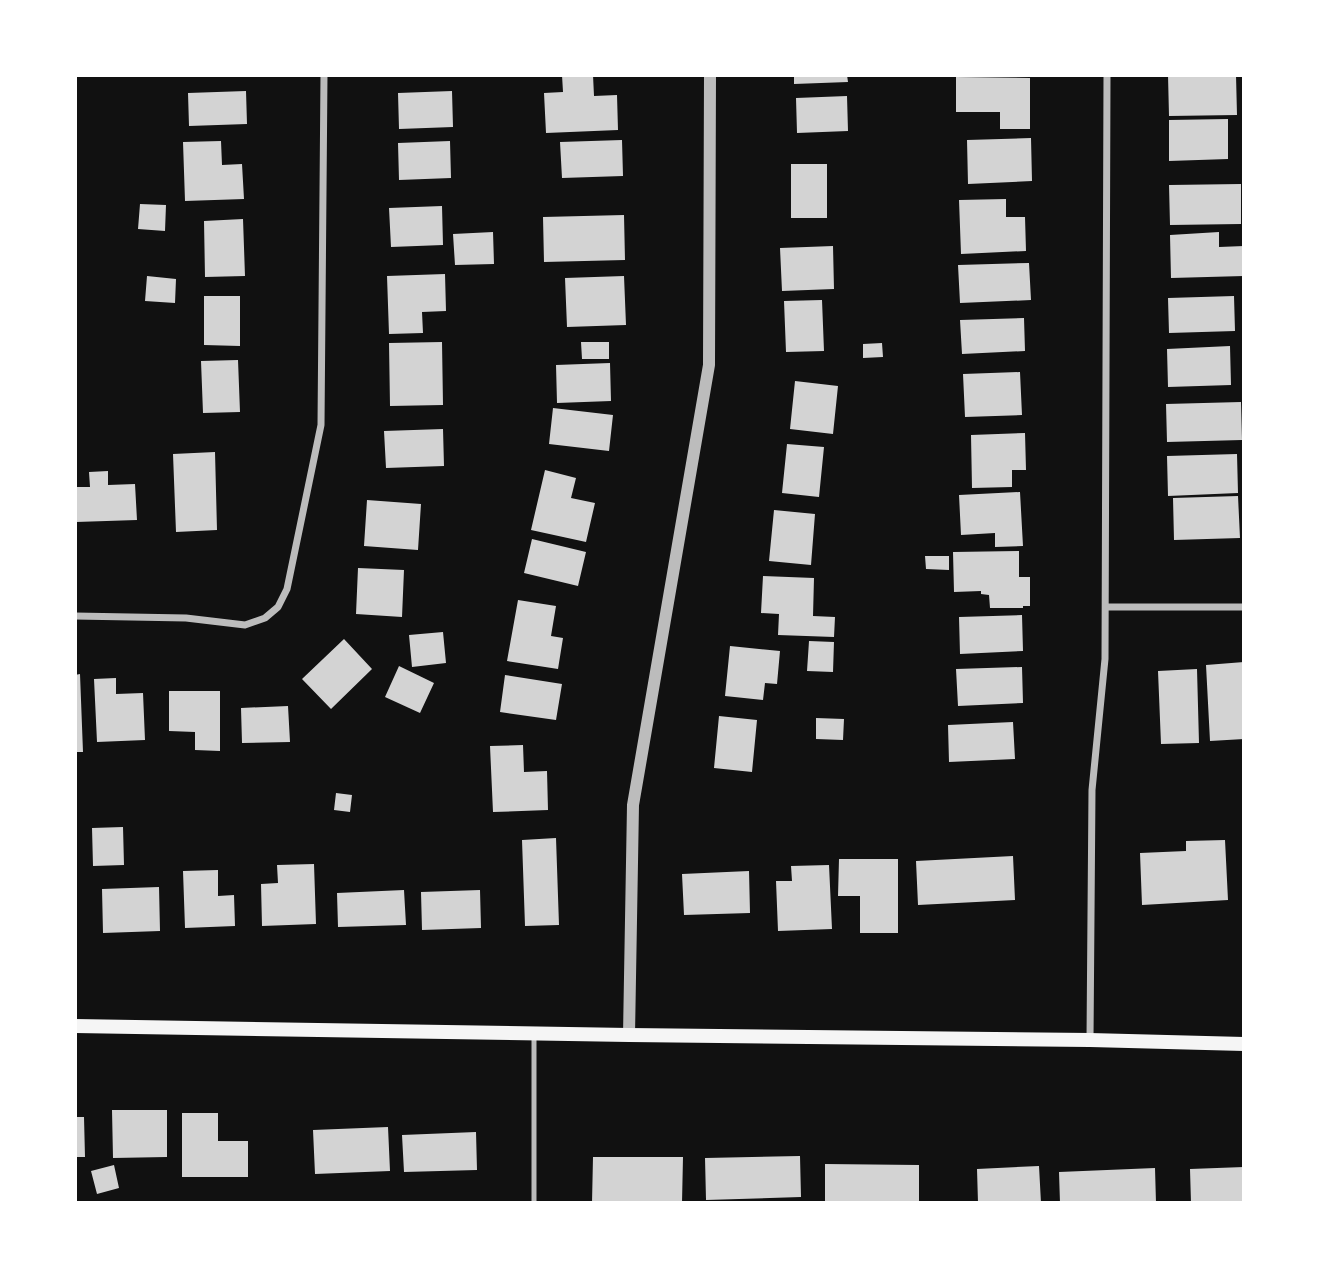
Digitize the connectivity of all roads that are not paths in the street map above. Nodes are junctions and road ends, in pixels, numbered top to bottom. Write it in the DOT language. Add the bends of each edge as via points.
graph roads {
  1 [pos="324,75"];
  2 [pos="710,75"];
  3 [pos="1107,75"];
  4 [pos="1106,607"];
  5 [pos="1244,607"];
  6 [pos="75,616"];
  7 [pos="75,1026"];
  8 [pos="534,1033"];
  9 [pos="629,1035"];
  10 [pos="1090,1040"];
  11 [pos="1244,1044"];
  12 [pos="534,1203"];
  1 -- 6 [label="street" via="321,425 287,589 278,607 245,625 186,618"];
  2 -- 9 [label="street" via="709,365 633,805"];
  3 -- 4 [label="street"];
  4 -- 5 [label="street"];
  4 -- 10 [label="street" via="1092,790"];
  7 -- 8 [label="main road"];
  8 -- 9 [label="main road"];
  8 -- 12 [label="lane"];
  9 -- 10 [label="main road"];
  10 -- 11 [label="main road"];
}
